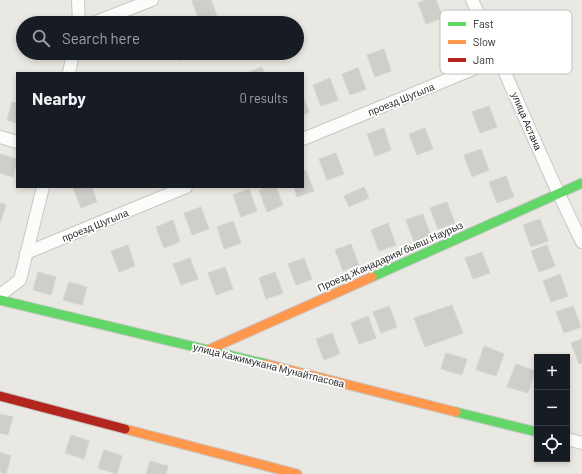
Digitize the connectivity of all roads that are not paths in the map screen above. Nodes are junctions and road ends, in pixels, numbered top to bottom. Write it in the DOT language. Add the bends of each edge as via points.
graph roads {
  1 [pos="78,0"];
  2 [pos="152,0"];
  3 [pos="472,0"];
  4 [pos="477,10"];
  5 [pos="79,16"];
  6 [pos="111,16"];
  7 [pos="72,60"];
  8 [pos="69,72"];
  9 [pos="461,74"];
  10 [pos="507,74"];
  11 [pos="0,137"];
  12 [pos="304,139"];
  13 [pos="16,142"];
  14 [pos="582,183"];
  15 [pos="43,188"];
  16 [pos="184,188"];
  17 [pos="558,193"];
  18 [pos="582,242"];
  19 [pos="26,253"];
  20 [pos="0,295"];
  21 [pos="0,300"];
  22 [pos="208,350"];
  23 [pos="0,396"];
  24 [pos="534,431"];
  25 [pos="570,440"];
  26 [pos="582,443"];
  27 [pos="297,474"];
  1 -- 5 [label="street"];
  2 -- 6 [label="street"];
  3 -- 4 [label="street, улица Астана"];
  7 -- 8 [label="street"];
  9 -- 12 [label="street, проезд Шугыла"];
  10 -- 17 [label="street, улица Астана"];
  11 -- 13 [label="street"];
  14 -- 17 [label="street, Проезд Жаңадария/бывш.Наурыз"];
  15 -- 19 [label="street"];
  16 -- 19 [label="street, проезд Шугыла"];
  17 -- 18 [label="street, улица Астана"];
  17 -- 22 [label="street, Проезд Жаңадария/бывш.Наурыз"];
  19 -- 20 [label="street" via="20,280"];
  21 -- 22 [label="street, улица Кажимукана Мунайтпасова"];
  22 -- 24 [label="street, улица Кажимукана Мунайтпасова"];
  23 -- 27 [label="street"];
  25 -- 26 [label="street"];
}
